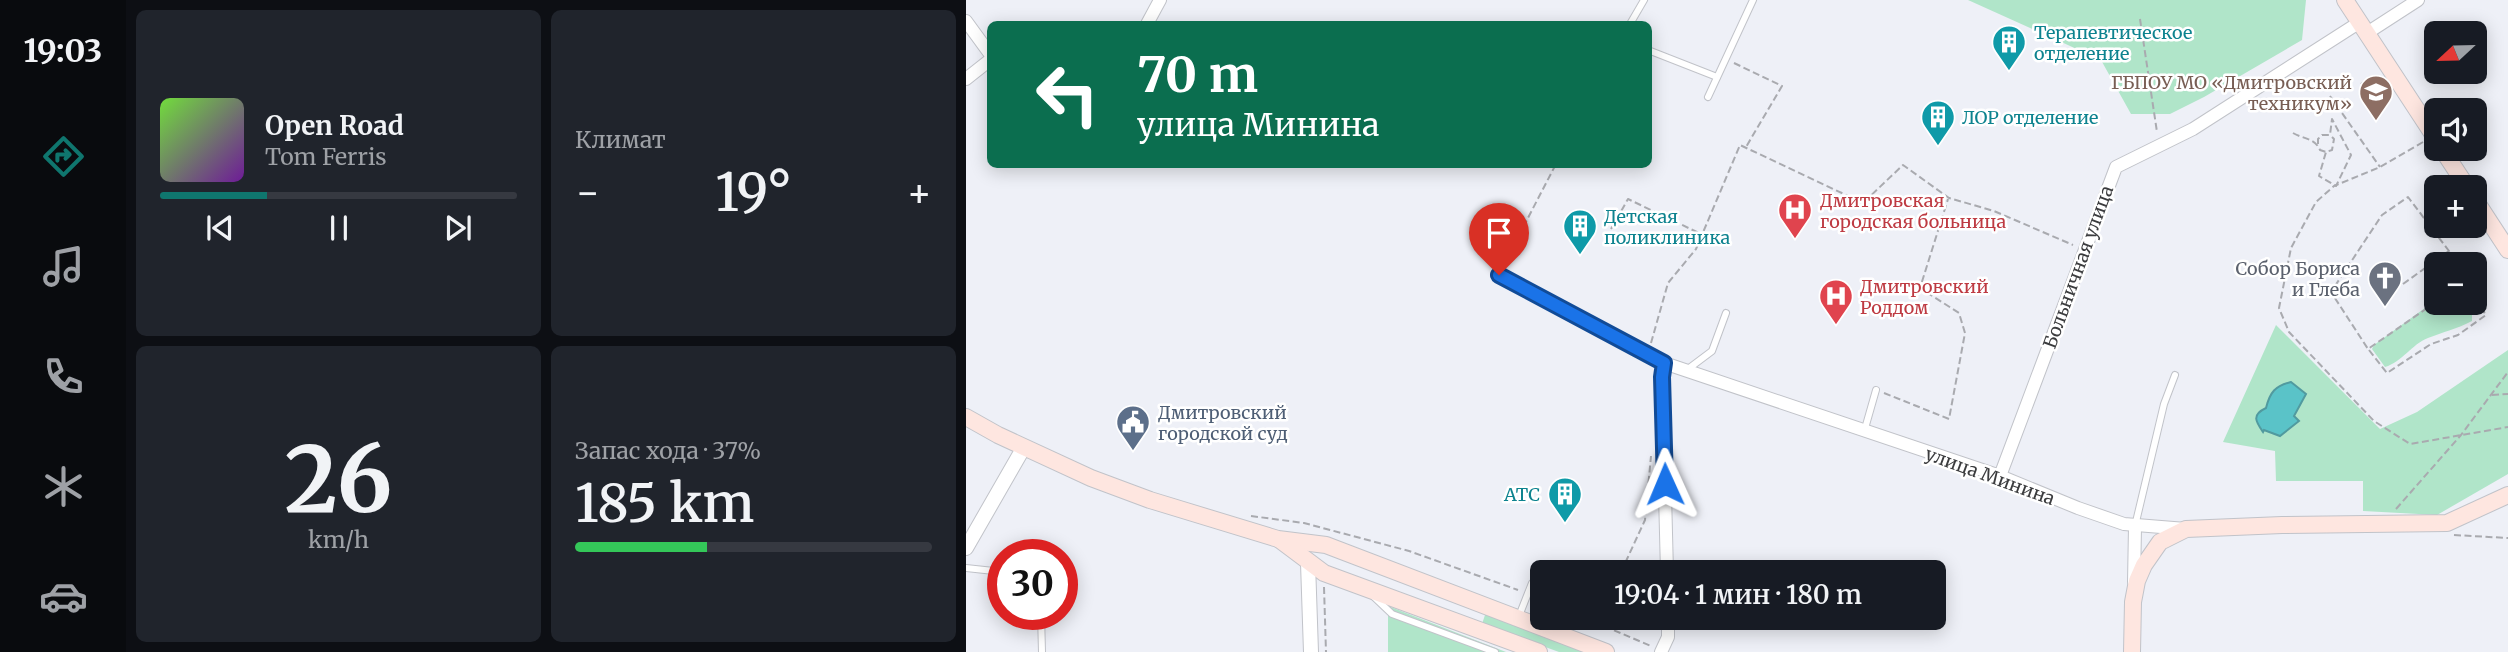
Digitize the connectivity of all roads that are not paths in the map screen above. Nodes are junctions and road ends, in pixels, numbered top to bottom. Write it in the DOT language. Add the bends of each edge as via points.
graph roads {
  1 [pos="1160,0"];
  2 [pos="1644,0"];
  3 [pos="1753,0"];
  4 [pos="2345,0"];
  5 [pos="2418,0"];
  6 [pos="966,21"];
  7 [pos="1149,21"];
  8 [pos="1632,21"];
  9 [pos="2363,28"];
  10 [pos="987,50"];
  11 [pos="1652,53"];
  12 [pos="987,62"];
  13 [pos="1717,77"];
  14 [pos="966,79"];
  15 [pos="1708,97"];
  16 [pos="2424,132"];
  17 [pos="2487,218"];
  18 [pos="2508,250"];
  19 [pos="1499,275"];
  20 [pos="1726,313"];
  21 [pos="1664,363"];
  22 [pos="1686,370"];
  23 [pos="2175,375"];
  24 [pos="1876,390"];
  25 [pos="966,417"];
  26 [pos="1864,432"];
  27 [pos="1024,447"];
  28 [pos="2000,476"];
  29 [pos="2508,495"];
  30 [pos="2135,527"];
  31 [pos="2186,529"];
  32 [pos="1278,539"];
  33 [pos="1316,542"];
  34 [pos="966,548"];
  35 [pos="1667,560"];
  36 [pos="1308,563"];
  37 [pos="966,568"];
  38 [pos="987,570"];
  39 [pos="1530,587"];
  40 [pos="1366,589"];
  41 [pos="2133,602"];
  42 [pos="1481,604"];
  43 [pos="1519,618"];
  44 [pos="1471,627"];
  45 [pos="1041,630"];
  46 [pos="1668,630"];
  47 [pos="1662,651"];
  48 [pos="1042,652"];
  49 [pos="1311,652"];
  50 [pos="1495,652"];
  51 [pos="1539,652"];
  52 [pos="1606,652"];
  53 [pos="2132,652"];
  1 -- 7 [label="street"];
  2 -- 8 [label="lane"];
  3 -- 13 [label="lane"];
  4 -- 9 [label="main road"];
  5 -- 9 [label="street, Больничная улица"];
  6 -- 10 [label="street"];
  9 -- 16 [label="main road"];
  9 -- 28 [label="street, Больничная улица" via="2193,129 2116,167"];
  11 -- 13 [label="lane"];
  12 -- 14 [label="street"];
  13 -- 15 [label="lane"];
  17 -- 18 [label="main road"];
  19 -- 21 [label="street, улица Минина"];
  20 -- 22 [label="lane" via="1712,351"];
  21 -- 22 [label="street, улица Минина"];
  21 -- 35 [label="street"];
  22 -- 26 [label="street, улица Минина"];
  23 -- 30 [label="lane"];
  24 -- 26 [label="lane"];
  25 -- 27 [label="main road"];
  26 -- 28 [label="street, улица Минина"];
  27 -- 32 [label="main road" via="1150,500"];
  27 -- 34 [label="street"];
  28 -- 30 [label="street, улица Минина"];
  29 -- 31 [label="main road, улица Минина" via="2447,523"];
  30 -- 31 [label="street, улица Минина"];
  30 -- 41 [label="street"];
  31 -- 41 [label="main road" via="2152,551 2137,581"];
  32 -- 33 [label="main road"];
  32 -- 36 [label="main road"];
  33 -- 36 [label="main road"];
  33 -- 42 [label="main road"];
  36 -- 40 [label="main road"];
  36 -- 49 [label="street"];
  37 -- 38 [label="lane"];
  39 -- 43 [label="lane"];
  40 -- 44 [label="main road"];
  40 -- 50 [label="lane" via="1392,614"];
  41 -- 53 [label="main road"];
  42 -- 43 [label="main road"];
  42 -- 44 [label="main road"];
  43 -- 52 [label="main road"];
  44 -- 51 [label="main road"];
  45 -- 48 [label="lane"];
  46 -- 47 [label="street"];
}
